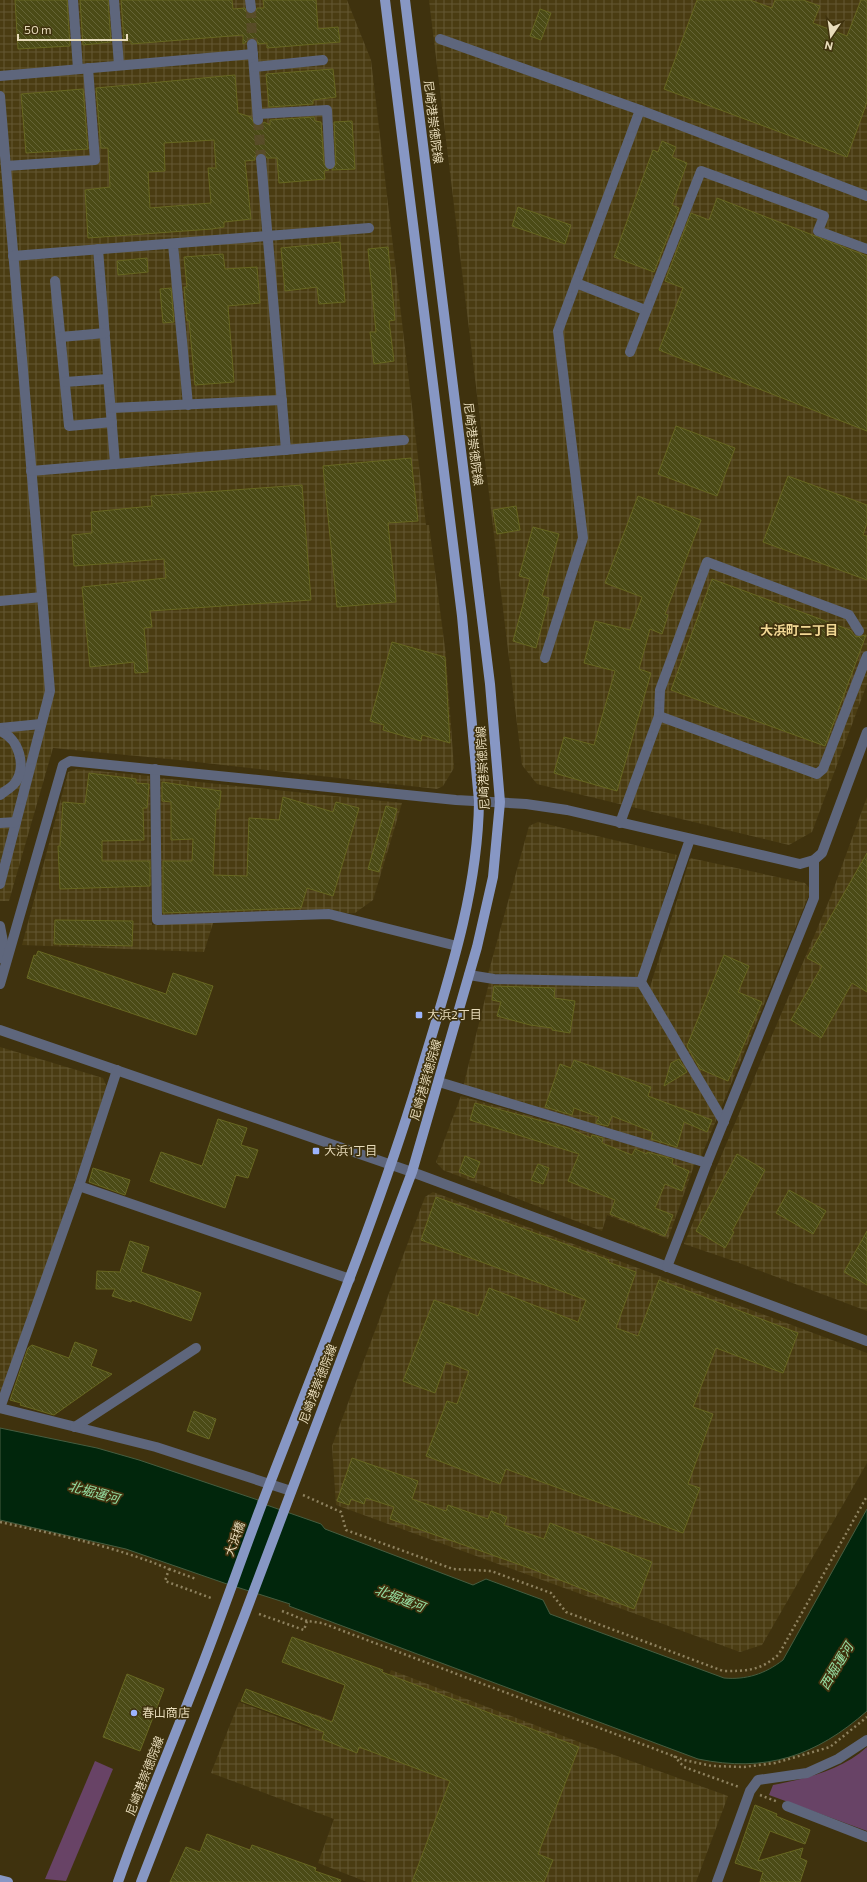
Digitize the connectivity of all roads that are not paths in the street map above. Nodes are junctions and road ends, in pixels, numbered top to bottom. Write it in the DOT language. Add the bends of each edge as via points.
graph roads {
  1 [pos="73,0"];
  2 [pos="114,0"];
  3 [pos="385,0"];
  4 [pos="405,0"];
  5 [pos="440,39"];
  6 [pos="323,60"];
  7 [pos="119,65"];
  8 [pos="254,67"];
  9 [pos="83,69"];
  10 [pos="0,76"];
  11 [pos="0,96"];
  12 [pos="640,110"];
  13 [pos="261,159"];
  14 [pos="330,164"];
  15 [pos="6,166"];
  16 [pos="4,190"];
  17 [pos="867,196"];
  18 [pos="369,228"];
  19 [pos="268,236"];
  20 [pos="173,244"];
  21 [pos="867,249"];
  22 [pos="98,250"];
  23 [pos="13,256"];
  24 [pos="55,282"];
  25 [pos="576,283"];
  26 [pos="645,310"];
  27 [pos="105,333"];
  28 [pos="61,337"];
  29 [pos="630,352"];
  30 [pos="108,379"];
  31 [pos="65,382"];
  32 [pos="282,400"];
  33 [pos="188,405"];
  34 [pos="111,408"];
  35 [pos="112,422"];
  36 [pos="404,440"];
  37 [pos="286,450"];
  38 [pos="115,464"];
  39 [pos="31,471"];
  40 [pos="42,597"];
  41 [pos="0,601"];
  42 [pos="860,631"];
  43 [pos="867,656"];
  44 [pos="545,658"];
  45 [pos="659,716"];
  46 [pos="41,724"];
  47 [pos="0,728"];
  48 [pos="0,732"];
  49 [pos="867,732"];
  50 [pos="155,769"];
  51 [pos="23,795"];
  52 [pos="0,796"];
  53 [pos="479,801"];
  54 [pos="500,802"];
  55 [pos="16,822"];
  56 [pos="0,823"];
  57 [pos="620,823"];
  58 [pos="690,839"];
  59 [pos="814,860"];
  60 [pos="0,884"];
  61 [pos="0,926"];
  62 [pos="457,946"];
  63 [pos="469,976"];
  64 [pos="1,981"];
  65 [pos="641,982"];
  66 [pos="0,1030"];
  67 [pos="118,1070"];
  68 [pos="439,1082"];
  69 [pos="724,1122"];
  70 [pos="707,1163"];
  71 [pos="391,1164"];
  72 [pos="412,1172"];
  73 [pos="79,1186"];
  74 [pos="667,1267"];
  75 [pos="350,1279"];
  76 [pos="867,1341"];
  77 [pos="196,1348"];
  78 [pos="75,1427"];
  79 [pos="270,1483"];
  80 [pos="291,1491"];
  81 [pos="265,1496"];
  82 [pos="230,1590"];
  83 [pos="867,1740"];
  84 [pos="787,1806"];
  85 [pos="867,1837"];
  86 [pos="0,1880"];
  87 [pos="8,1882"];
  88 [pos="118,1882"];
  89 [pos="141,1882"];
  90 [pos="717,1882"];
  1 -- 9 [label="street"];
  2 -- 7 [label="street"];
  3 -- 53 [label="main road, 尼崎港崇徳院線" via="462,616"];
  4 -- 54 [label="main road, 尼崎港崇徳院線" via="490,684"];
  5 -- 12 [label="street"];
  6 -- 8 [label="street"];
  7 -- 8 [label="street" via="253,49"];
  7 -- 9 [label="street"];
  8 -- 14 [label="street" via="258,117 327,110"];
  9 -- 10 [label="street"];
  9 -- 15 [label="street" via="95,160"];
  11 -- 15 [label="street"];
  12 -- 17 [label="street"];
  12 -- 25 [label="street"];
  13 -- 19 [label="street"];
  15 -- 16 [label="street"];
  16 -- 23 [label="street"];
  18 -- 19 [label="street"];
  19 -- 20 [label="street"];
  19 -- 32 [label="street"];
  20 -- 22 [label="street"];
  20 -- 33 [label="street"];
  21 -- 26 [label="street" via="818,231 824,216 701,171"];
  22 -- 23 [label="street"];
  22 -- 27 [label="street"];
  23 -- 39 [label="street"];
  24 -- 28 [label="street"];
  25 -- 26 [label="street"];
  25 -- 44 [label="street" via="558,331 583,538"];
  26 -- 29 [label="street"];
  27 -- 28 [label="street"];
  27 -- 30 [label="street"];
  28 -- 31 [label="street"];
  30 -- 31 [label="street"];
  30 -- 34 [label="street"];
  31 -- 35 [label="street" via="69,426"];
  32 -- 33 [label="street"];
  32 -- 37 [label="street"];
  33 -- 34 [label="street"];
  34 -- 35 [label="street"];
  35 -- 38 [label="street"];
  36 -- 37 [label="street"];
  37 -- 38 [label="street"];
  38 -- 39 [label="street"];
  39 -- 40 [label="street"];
  40 -- 41 [label="street"];
  40 -- 46 [label="street" via="50,691"];
  42 -- 45 [label="street" via="849,615 707,562 660,690"];
  43 -- 45 [label="street" via="823,769 817,774"];
  45 -- 57 [label="street"];
  46 -- 47 [label="street"];
  46 -- 51 [label="street"];
  48 -- 52 [label="street" via="5,733 16,745 21,758 16,782"];
  49 -- 59 [label="street" via="822,853"];
  50 -- 53 [label="street"];
  50 -- 62 [label="street" via="157,920 330,914"];
  50 -- 64 [label="street" via="70,761 63,765"];
  51 -- 52 [label="street"];
  51 -- 55 [label="street"];
  53 -- 54 [label="street"];
  53 -- 62 [label="main road, 尼崎港崇徳院線" via="479,822 471,884"];
  54 -- 57 [label="street" via="567,810"];
  54 -- 63 [label="main road, 尼崎港崇徳院線" via="493,877"];
  55 -- 56 [label="street"];
  55 -- 60 [label="street"];
  57 -- 58 [label="street"];
  58 -- 59 [label="street" via="800,864"];
  58 -- 65 [label="street"];
  59 -- 69 [label="street" via="814,898"];
  61 -- 64 [label="street" via="4,947"];
  62 -- 71 [label="main road, 尼崎港崇徳院線"];
  63 -- 65 [label="street" via="494,979"];
  63 -- 68 [label="main road, 尼崎港崇徳院線"];
  65 -- 69 [label="street"];
  66 -- 67 [label="street"];
  67 -- 71 [label="street"];
  67 -- 73 [label="street"];
  68 -- 70 [label="street"];
  68 -- 72 [label="main road, 尼崎港崇徳院線"];
  69 -- 70 [label="street"];
  70 -- 74 [label="street"];
  71 -- 72 [label="street"];
  71 -- 75 [label="main road, 尼崎港崇徳院線"];
  72 -- 74 [label="street"];
  72 -- 80 [label="main road, 尼崎港崇徳院線"];
  73 -- 75 [label="street"];
  73 -- 78 [label="street" via="0,1408"];
  74 -- 76 [label="street"];
  75 -- 79 [label="main road, 尼崎港崇徳院線"];
  77 -- 78 [label="street"];
  78 -- 79 [label="street" via="156,1447"];
  79 -- 80 [label="street"];
  79 -- 81 [label="main road, 尼崎港崇徳院線"];
  80 -- 89 [label="main road, 尼崎港崇徳院線"];
  81 -- 82 [label="main road, 大浜橋"];
  82 -- 88 [label="main road, 尼崎港崇徳院線"];
  83 -- 90 [label="street" via="838,1759 807,1773 758,1780 750,1791"];
  84 -- 85 [label="street"];
  86 -- 87 [label="main road"];
}
